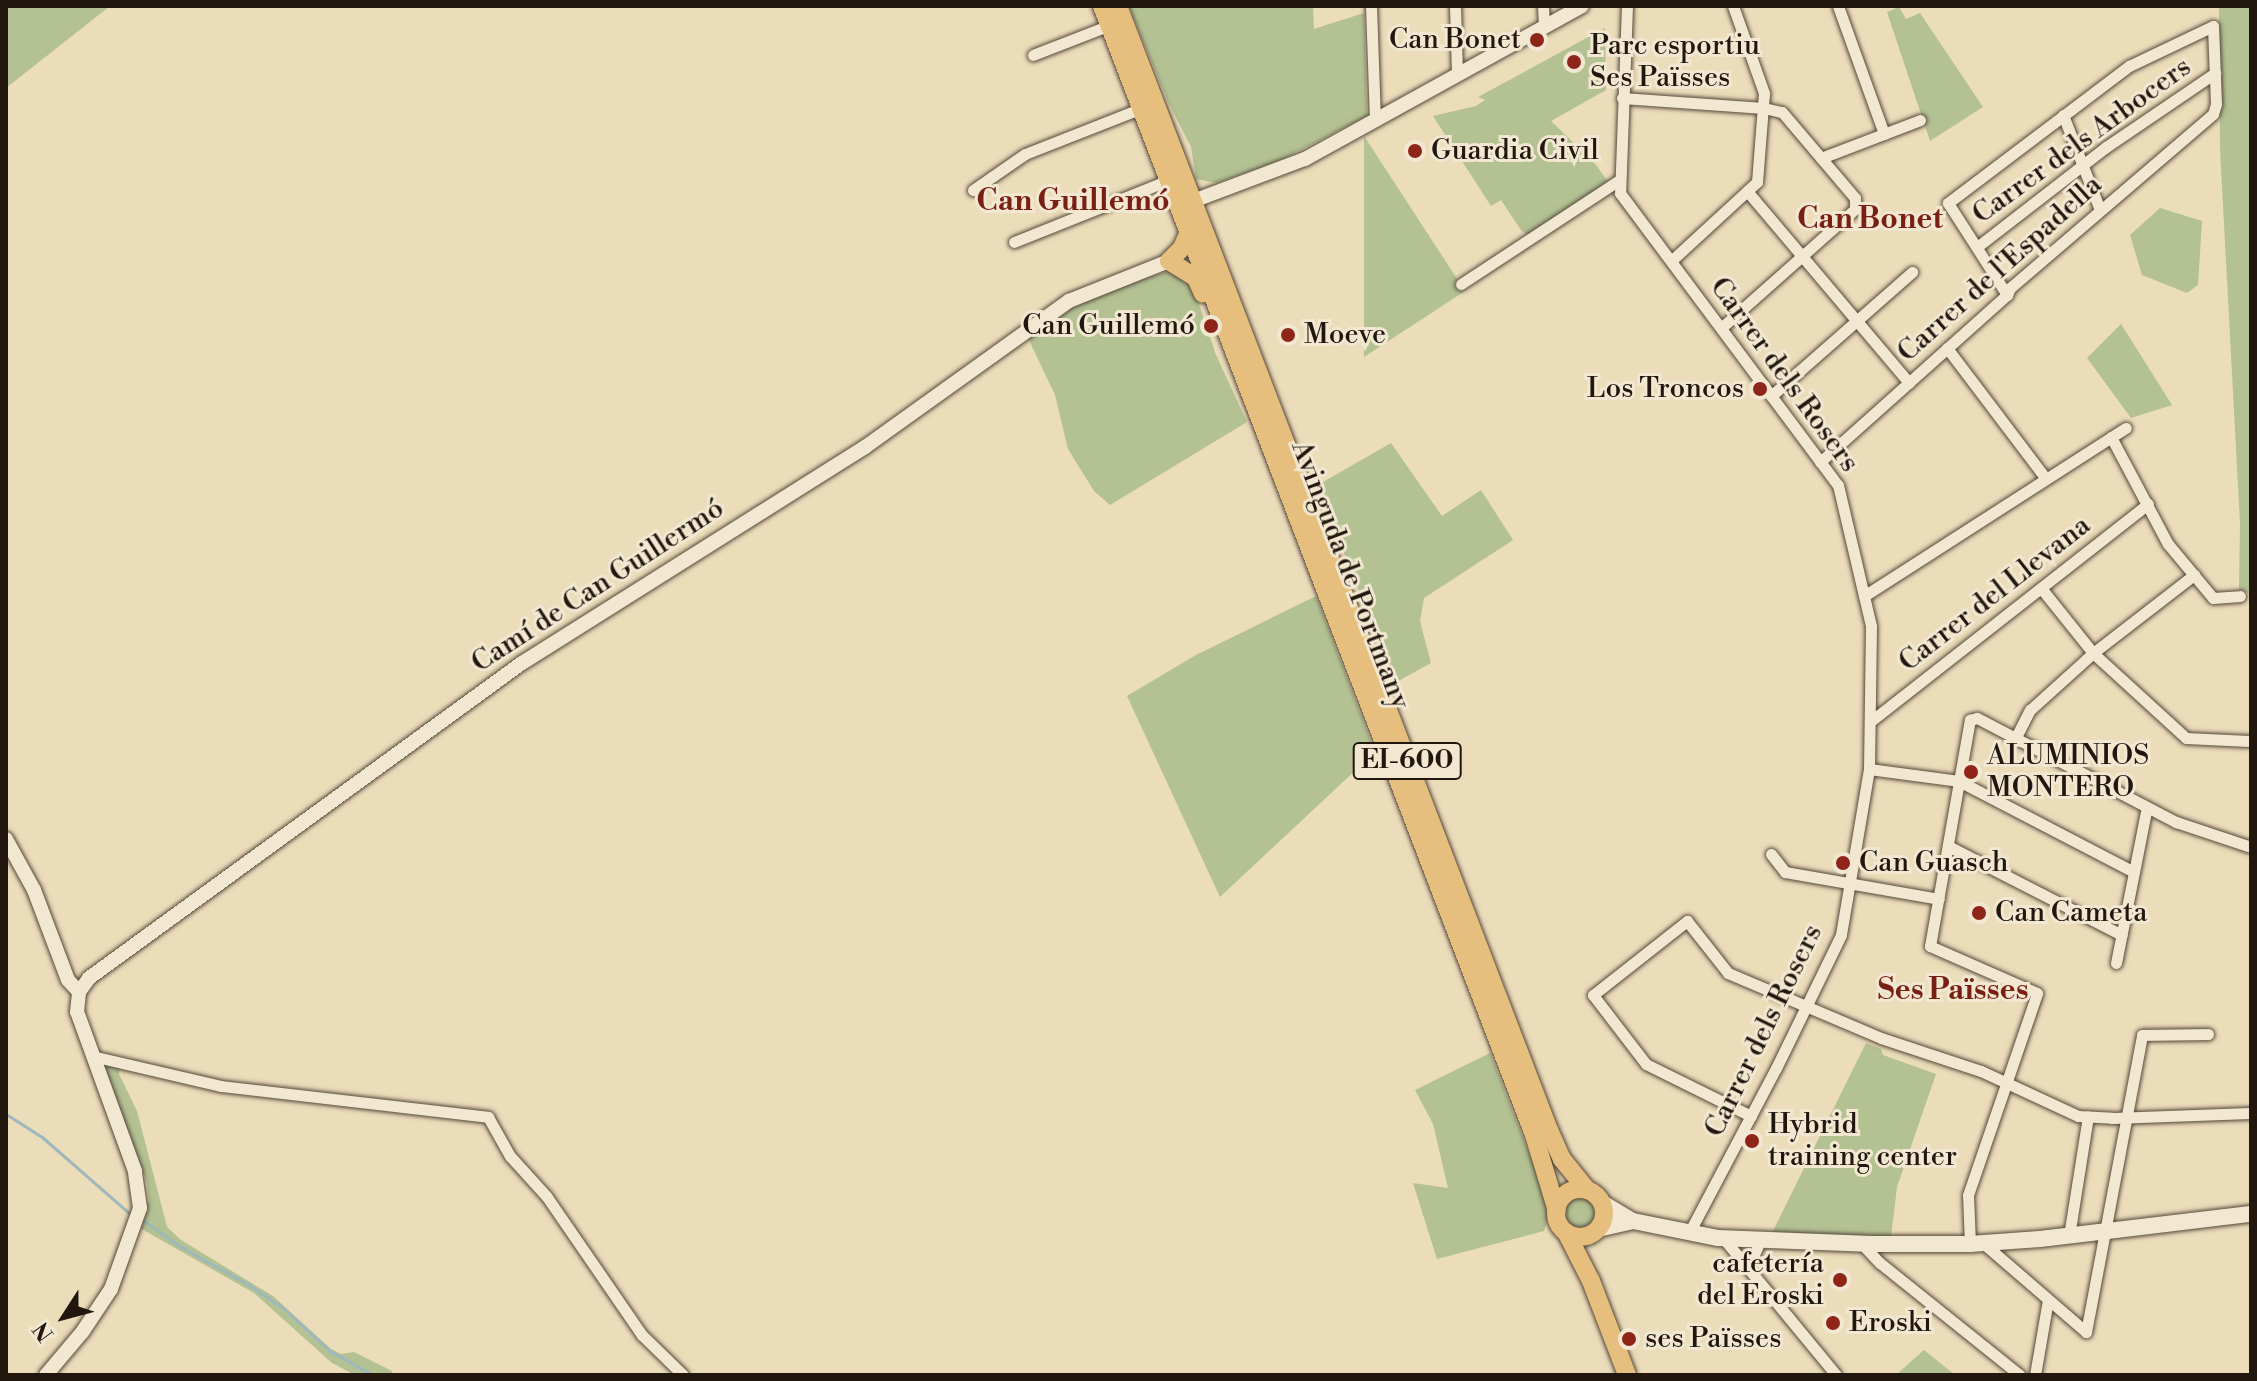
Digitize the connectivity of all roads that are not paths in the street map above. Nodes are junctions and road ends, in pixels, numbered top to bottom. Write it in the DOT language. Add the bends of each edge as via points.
graph roads {
  1 [pos="1102,6"];
  2 [pos="1118,6"];
  3 [pos="1371,6"];
  4 [pos="1455,6"];
  5 [pos="1543,6"];
  6 [pos="1582,6"];
  7 [pos="1627,6"];
  8 [pos="1733,6"];
  9 [pos="1838,6"];
  10 [pos="1110,25"];
  11 [pos="1544,26"];
  12 [pos="1033,55"];
  13 [pos="2215,73"];
  14 [pos="1457,74"];
  15 [pos="1622,98"];
  16 [pos="1142,108"];
  17 [pos="1764,108"];
  18 [pos="2063,115"];
  19 [pos="1920,120"];
  20 [pos="1375,121"];
  21 [pos="1884,134"];
  22 [pos="1821,158"];
  23 [pos="2082,165"];
  24 [pos="1169,180"];
  25 [pos="1618,181"];
  26 [pos="973,190"];
  27 [pos="1747,191"];
  28 [pos="1193,201"];
  29 [pos="2100,210"];
  30 [pos="1189,232"];
  31 [pos="1014,242"];
  32 [pos="1977,247"];
  33 [pos="1802,256"];
  34 [pos="1169,261"];
  35 [pos="1671,261"];
  36 [pos="1912,272"];
  37 [pos="1461,284"];
  38 [pos="2007,295"];
  39 [pos="1857,321"];
  40 [pos="1721,328"];
  41 [pos="1947,348"];
  42 [pos="1909,383"];
  43 [pos="1771,396"];
  44 [pos="1261,421"];
  45 [pos="2126,428"];
  46 [pos="2111,437"];
  47 [pos="1820,462"];
  48 [pos="2046,479"];
  49 [pos="2148,504"];
  50 [pos="2194,575"];
  51 [pos="2041,588"];
  52 [pos="1864,596"];
  53 [pos="2240,596"];
  54 [pos="2093,653"];
  55 [pos="1871,721"];
  56 [pos="2015,739"];
  57 [pos="2249,741"];
  58 [pos="1869,769"];
  59 [pos="1959,781"];
  60 [pos="2147,807"];
  61 [pos="6,839"];
  62 [pos="1948,846"];
  63 [pos="2251,847"];
  64 [pos="1771,854"];
  65 [pos="2134,872"];
  66 [pos="1849,881"];
  67 [pos="1939,899"];
  68 [pos="2122,935"];
  69 [pos="2116,963"];
  70 [pos="79,992"];
  71 [pos="1806,1008"];
  72 [pos="2208,1034"];
  73 [pos="92,1056"];
  74 [pos="2007,1083"];
  75 [pos="2251,1113"];
  76 [pos="1751,1116"];
  77 [pos="2088,1116"];
  78 [pos="2127,1118"];
  79 [pos="1594,1196"];
  80 [pos="1557,1211"];
  81 [pos="2251,1214"];
  82 [pos="1633,1221"];
  83 [pos="1597,1230"];
  84 [pos="1566,1232"];
  85 [pos="1689,1233"];
  86 [pos="2106,1233"];
  87 [pos="2069,1236"];
  88 [pos="1724,1239"];
  89 [pos="1760,1241"];
  90 [pos="1862,1244"];
  91 [pos="1976,1244"];
  92 [pos="1748,1268"];
  93 [pos="1591,1281"];
  94 [pos="2048,1300"];
  95 [pos="46,1375"];
  96 [pos="683,1375"];
  97 [pos="1627,1375"];
  98 [pos="1836,1375"];
  99 [pos="2020,1375"];
  100 [pos="2035,1375"];
  1 -- 10 [label="main road, Avinguda de Portmany / EI-600"];
  2 -- 28 [label="main road, Avinguda de Portmany / EI-600"];
  3 -- 20 [label="street"];
  4 -- 14 [label="street"];
  5 -- 11 [label="street"];
  6 -- 11 [label="street"];
  7 -- 15 [label="street"];
  8 -- 17 [label="street" via="1764,93"];
  9 -- 21 [label="street"];
  10 -- 12 [label="street"];
  10 -- 16 [label="main road, Avinguda de Portmany / EI-600"];
  11 -- 14 [label="street"];
  13 -- 18 [label="street" via="2213,26 2129,66"];
  13 -- 23 [label="street, Carrer dels Arbocers"];
  13 -- 29 [label="street, Carrer de l'Espadella" via="2213,114"];
  14 -- 20 [label="street"];
  15 -- 17 [label="street"];
  15 -- 25 [label="street"];
  16 -- 24 [label="main road, Avinguda de Portmany / EI-600"];
  16 -- 26 [label="street" via="1025,154"];
  17 -- 22 [label="street" via="1782,112"];
  17 -- 27 [label="street" via="1757,182"];
  18 -- 23 [label="street"];
  18 -- 32 [label="street" via="1948,203"];
  19 -- 21 [label="street"];
  20 -- 28 [label="street" via="1305,159"];
  21 -- 22 [label="street"];
  22 -- 33 [label="street" via="1855,198 1855,209"];
  23 -- 29 [label="street"];
  23 -- 32 [label="street, Carrer dels Arbocers"];
  24 -- 30 [label="main road, Avinguda de Portmany / EI-600"];
  24 -- 31 [label="street"];
  25 -- 35 [label="street, Carrer dels Rosers" via="1620,193"];
  25 -- 37 [label="street"];
  27 -- 33 [label="street"];
  27 -- 35 [label="street"];
  28 -- 79 [label="main road, Avinguda de Portmany / EI-600" via="1549,1130 1562,1159"];
  29 -- 38 [label="street, Carrer de l'Espadella"];
  30 -- 34 [label="main road"];
  30 -- 44 [label="main road, Avinguda de Portmany / EI-600"];
  32 -- 38 [label="street"];
  33 -- 39 [label="street"];
  33 -- 40 [label="street"];
  34 -- 44 [label="main road" via="1196,278 1241,390"];
  34 -- 70 [label="street, Camí de Can Guillermó" via="1069,301 865,447 522,663 89,978"];
  35 -- 40 [label="street, Carrer dels Rosers"];
  36 -- 39 [label="street"];
  38 -- 41 [label="street, Carrer de l'Espadella"];
  39 -- 42 [label="street"];
  39 -- 43 [label="street"];
  40 -- 43 [label="street, Carrer dels Rosers"];
  41 -- 42 [label="street, Carrer de l'Espadella"];
  41 -- 48 [label="street"];
  42 -- 47 [label="street, Carrer de l'Espadella"];
  43 -- 47 [label="street, Carrer dels Rosers"];
  44 -- 80 [label="main road, Avinguda de Portmany / EI-600" via="1534,1135"];
  45 -- 46 [label="street"];
  46 -- 48 [label="street"];
  46 -- 49 [label="street"];
  47 -- 52 [label="street, Carrer dels Rosers" via="1838,485"];
  48 -- 52 [label="street"];
  49 -- 50 [label="street" via="2168,544"];
  49 -- 51 [label="street, Carrer del Llevana"];
  50 -- 53 [label="street" via="2213,598"];
  50 -- 54 [label="street"];
  51 -- 54 [label="street"];
  51 -- 55 [label="street, Carrer del Llevana"];
  52 -- 55 [label="street, Carrer dels Rosers" via="1871,626"];
  54 -- 56 [label="street" via="2030,710"];
  54 -- 57 [label="street" via="2186,738"];
  55 -- 58 [label="street, Carrer dels Rosers"];
  56 -- 59 [label="street" via="1977,718 1970,720"];
  56 -- 60 [label="street"];
  58 -- 59 [label="street"];
  58 -- 66 [label="street, Carrer dels Rosers"];
  59 -- 62 [label="street"];
  59 -- 65 [label="street"];
  60 -- 63 [label="street"];
  60 -- 65 [label="street"];
  61 -- 70 [label="street" via="34,890 68,980"];
  62 -- 67 [label="street"];
  62 -- 68 [label="street"];
  64 -- 66 [label="street" via="1785,872"];
  65 -- 68 [label="street"];
  66 -- 67 [label="street"];
  66 -- 71 [label="street, Carrer dels Rosers" via="1841,935"];
  67 -- 74 [label="street" via="1930,946 2037,993"];
  68 -- 69 [label="street"];
  70 -- 73 [label="street" via="77,1012"];
  71 -- 74 [label="street"];
  71 -- 76 [label="street, Carrer dels Rosers"];
  71 -- 76 [label="street" via="1728,973 1687,921 1593,995 1646,1064"];
  72 -- 78 [label="street" via="2142,1035"];
  73 -- 95 [label="street" via="135,1171 140,1208 111,1289"];
  73 -- 96 [label="street" via="221,1086 488,1117 510,1156 547,1197 642,1335"];
  74 -- 77 [label="street"];
  74 -- 91 [label="street" via="1968,1195"];
  75 -- 78 [label="street"];
  76 -- 85 [label="street, Carrer dels Rosers"];
  77 -- 78 [label="street"];
  77 -- 87 [label="street"];
  78 -- 86 [label="street"];
  79 -- 80 [label="main road" via="1568,1193"];
  79 -- 82 [label="main road"];
  79 -- 83 [label="main road, EI-600" via="1604,1216"];
  80 -- 84 [label="main road, EI-600"];
  81 -- 86 [label="main road"];
  82 -- 83 [label="main road"];
  82 -- 85 [label="main road"];
  83 -- 84 [label="main road" via="1579,1237"];
  83 -- 93 [label="main road, EI-600"];
  84 -- 93 [label="main road, EI-600"];
  85 -- 88 [label="main road"];
  86 -- 87 [label="main road"];
  86 -- 94 [label="street" via="2086,1332"];
  87 -- 91 [label="main road"];
  88 -- 89 [label="main road"];
  88 -- 92 [label="street"];
  89 -- 90 [label="main road"];
  89 -- 92 [label="street"];
  90 -- 91 [label="main road"];
  90 -- 99 [label="street"];
  91 -- 94 [label="street"];
  92 -- 98 [label="street"];
  93 -- 97 [label="main road, EI-600"];
  94 -- 100 [label="street"];
}
